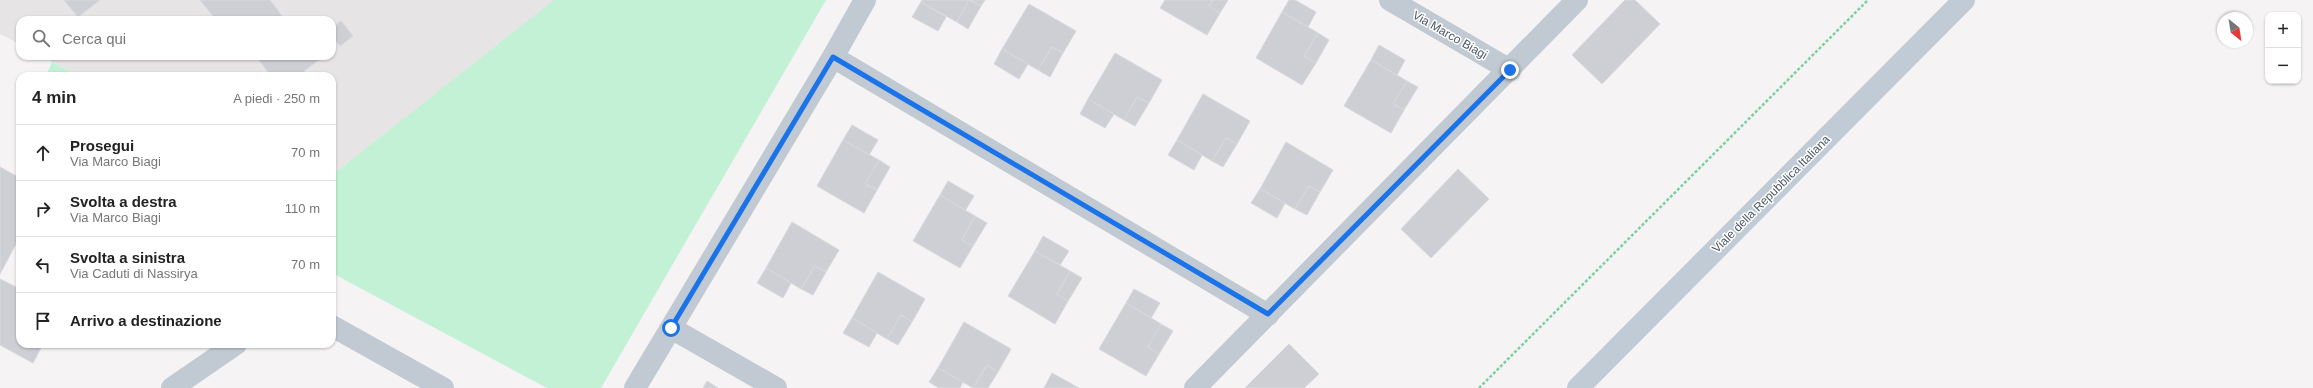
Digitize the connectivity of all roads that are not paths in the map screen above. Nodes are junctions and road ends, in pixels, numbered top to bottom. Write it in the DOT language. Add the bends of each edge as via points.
graph roads {
  1 [pos="864,0"];
  2 [pos="1390,0"];
  3 [pos="1577,0"];
  4 [pos="1964,0"];
  5 [pos="833,57"];
  6 [pos="1510,70"];
  7 [pos="1268,314"];
  8 [pos="336,328"];
  9 [pos="671,328"];
  10 [pos="230,348"];
  11 [pos="172,388"];
  12 [pos="443,388"];
  13 [pos="635,388"];
  14 [pos="776,388"];
  15 [pos="1195,388"];
  16 [pos="1578,388"];
  1 -- 5 [label="street"];
  2 -- 6 [label="street, Via Marco Biagi"];
  3 -- 6 [label="street"];
  4 -- 16 [label="street, Viale della Repubblica Italiana"];
  5 -- 7 [label="street"];
  5 -- 9 [label="street"];
  6 -- 7 [label="street"];
  7 -- 15 [label="street"];
  8 -- 12 [label="street"];
  9 -- 13 [label="street"];
  9 -- 14 [label="street"];
  10 -- 11 [label="street"];
}
